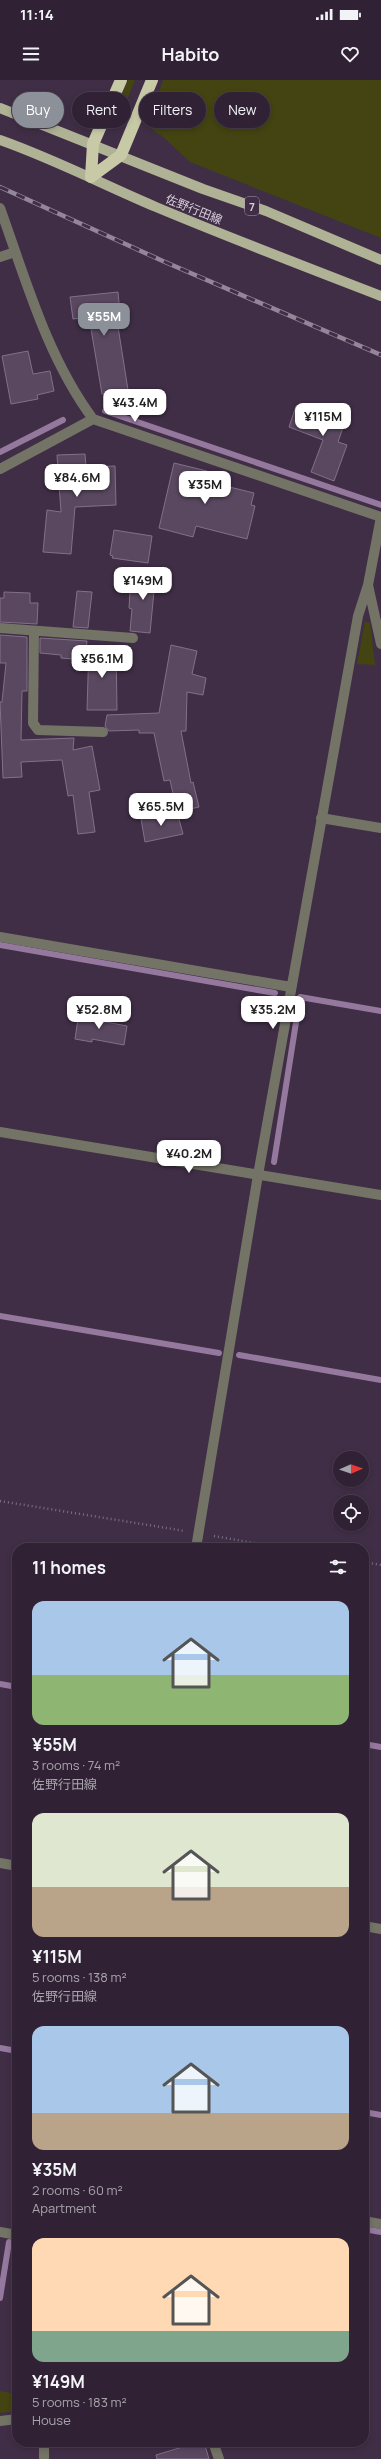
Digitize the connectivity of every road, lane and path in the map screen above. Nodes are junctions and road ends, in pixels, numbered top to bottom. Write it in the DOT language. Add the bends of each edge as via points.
graph roads {
  1 [pos="121,80"];
  2 [pos="152,80"];
  3 [pos="0,108"];
  4 [pos="0,140"];
  5 [pos="93,144"];
  6 [pos="121,155"];
  7 [pos="91,177"];
  8 [pos="0,208"];
  9 [pos="15,252"];
  10 [pos="0,257"];
  11 [pos="381,260"];
  12 [pos="381,296"];
  13 [pos="92,419"];
  14 [pos="0,469"];
  15 [pos="381,517"];
  16 [pos="368,585"];
  17 [pos="0,628"];
  18 [pos="34,631"];
  19 [pos="133,638"];
  20 [pos="381,644"];
  21 [pos="103,732"];
  22 [pos="321,818"];
  23 [pos="381,828"];
  24 [pos="0,938"];
  25 [pos="291,987"];
  26 [pos="0,1132"];
  27 [pos="258,1175"];
  28 [pos="381,1194"];
  29 [pos="0,1500"];
  30 [pos="198,1533"];
  31 [pos="197,1543"];
  32 [pos="255,1543"];
  33 [pos="369,1563"];
  34 [pos="381,1565"];
  35 [pos="0,1863"];
  36 [pos="12,1865"];
  37 [pos="369,1927"];
  38 [pos="381,1929"];
  39 [pos="369,2222"];
  40 [pos="381,2224"];
  41 [pos="0,2232"];
  42 [pos="12,2234"];
  43 [pos="12,2419"];
  44 [pos="0,2420"];
  45 [pos="44,2447"];
  46 [pos="215,2447"];
  47 [pos="44,2459"];
  48 [pos="219,2459"];
  1 -- 5 [label="highway"];
  2 -- 6 [label="highway"];
  3 -- 5 [label="main road, 佐野行田線 / 7"];
  4 -- 7 [label="main road, 佐野行田線"];
  5 -- 6 [label="main road, 佐野行田線 / 7"];
  5 -- 7 [label="highway"];
  6 -- 7 [label="highway"];
  6 -- 11 [label="main road, 佐野行田線 / 7" via="266,211"];
  7 -- 12 [label="main road, 佐野行田線" via="161,209"];
  8 -- 9 [label="street"];
  9 -- 10 [label="street"];
  9 -- 13 [label="street" via="42,328 72,387"];
  13 -- 14 [label="street"];
  13 -- 15 [label="street"];
  15 -- 16 [label="street"];
  16 -- 20 [label="street"];
  16 -- 22 [label="street" via="358,616"];
  17 -- 18 [label="street"];
  18 -- 19 [label="street"];
  18 -- 21 [label="street" via="33,723 38,730"];
  22 -- 23 [label="street"];
  22 -- 25 [label="street"];
  24 -- 25 [label="street"];
  25 -- 27 [label="street"];
  26 -- 27 [label="street"];
  27 -- 28 [label="street"];
  27 -- 30 [label="street"];
  29 -- 30 [label="path"];
  30 -- 31 [label="street"];
  30 -- 32 [label="path"];
  33 -- 34 [label="path"];
  35 -- 36 [label="street"];
  37 -- 38 [label="street"];
  39 -- 40 [label="street"];
  41 -- 42 [label="street"];
  43 -- 44 [label="street"];
  45 -- 47 [label="street"];
  46 -- 48 [label="street"];
}
